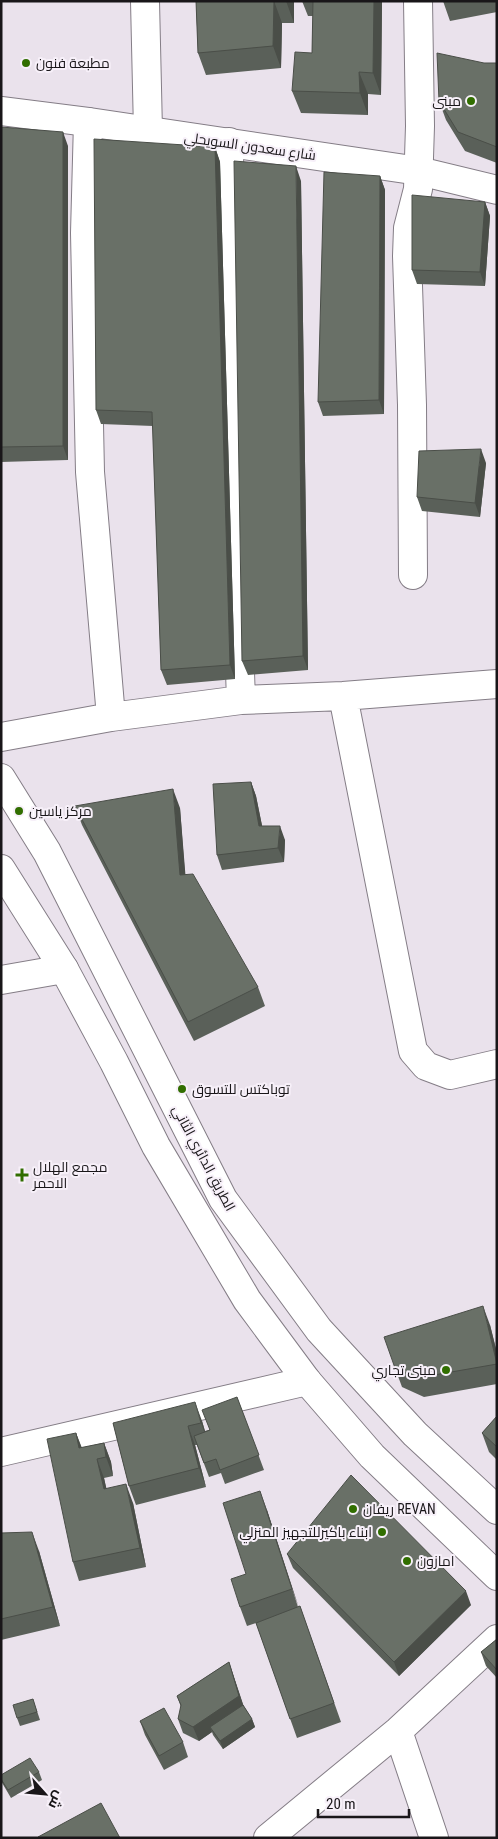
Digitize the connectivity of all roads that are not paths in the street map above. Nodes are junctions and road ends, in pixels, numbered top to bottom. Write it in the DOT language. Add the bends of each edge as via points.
graph roads {
  1 [pos="145,1"];
  2 [pos="418,1"];
  3 [pos="1,111"];
  4 [pos="88,122"];
  5 [pos="148,131"];
  6 [pos="229,142"];
  7 [pos="419,171"];
  8 [pos="497,190"];
  9 [pos="414,575"];
  10 [pos="497,684"];
  11 [pos="343,696"];
  12 [pos="241,700"];
  13 [pos="111,717"];
  14 [pos="1,737"];
  15 [pos="1,778"];
  16 [pos="1,869"];
  17 [pos="64,969"];
  18 [pos="1,980"];
  19 [pos="497,1064"];
  20 [pos="307,1381"];
  21 [pos="1,1452"];
  22 [pos="497,1510"];
  23 [pos="497,1576"];
  24 [pos="497,1639"];
  25 [pos="398,1731"];
  26 [pos="268,1838"];
  27 [pos="434,1838"];
  1 -- 5 [label="street"];
  2 -- 7 [label="street"];
  3 -- 4 [label="street, شارع سعدون السويحلي"];
  4 -- 5 [label="street, شارع سعدون السويحلي"];
  4 -- 13 [label="street" via="85,233 90,472"];
  5 -- 6 [label="street, شارع سعدون السويحلي"];
  6 -- 7 [label="street, شارع سعدون السويحلي"];
  6 -- 12 [label="street" via="231,362"];
  7 -- 8 [label="street, شارع سعدون السويحلي"];
  7 -- 9 [label="street" via="407,247"];
  10 -- 11 [label="street"];
  11 -- 12 [label="street"];
  11 -- 19 [label="street" via="413,1051 426,1066 450,1075"];
  12 -- 13 [label="street"];
  13 -- 14 [label="street"];
  15 -- 22 [label="street, الطريق الدائري الثاني" via="47,852 223,1199 319,1330 415,1434"];
  16 -- 17 [label="street"];
  17 -- 18 [label="street"];
  17 -- 20 [label="street" via="161,1155 247,1300"];
  20 -- 21 [label="street"];
  20 -- 23 [label="street" via="372,1456"];
  24 -- 25 [label="street"];
  25 -- 26 [label="street"];
  25 -- 27 [label="street"];
}
